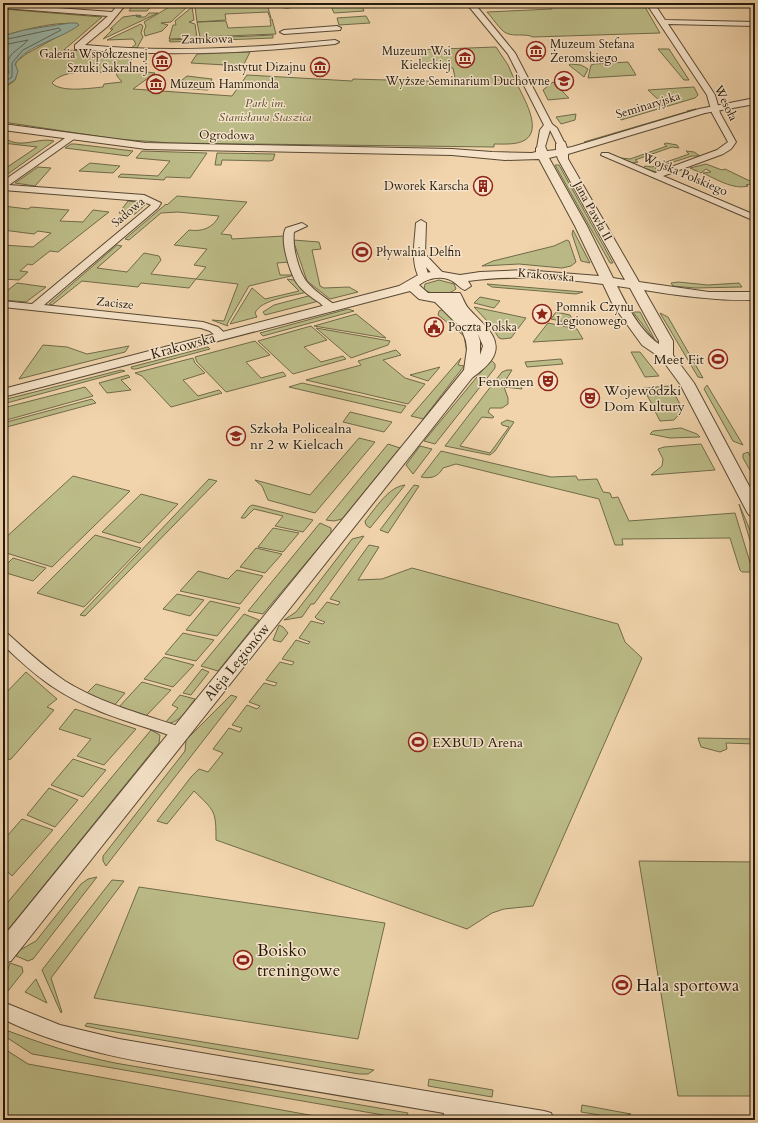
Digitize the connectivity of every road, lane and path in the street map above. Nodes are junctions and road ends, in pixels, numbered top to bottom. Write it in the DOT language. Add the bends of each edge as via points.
graph roads {
  1 [pos="63,3"];
  2 [pos="123,3"];
  3 [pos="313,3"];
  4 [pos="470,3"];
  5 [pos="650,3"];
  6 [pos="297,4"];
  7 [pos="282,5"];
  8 [pos="3,6"];
  9 [pos="56,10"];
  10 [pos="114,14"];
  11 [pos="664,22"];
  12 [pos="755,24"];
  13 [pos="337,28"];
  14 [pos="284,32"];
  15 [pos="335,42"];
  16 [pos="755,98"];
  17 [pos="755,101"];
  18 [pos="714,104"];
  19 [pos="549,126"];
  20 [pos="3,127"];
  21 [pos="66,140"];
  22 [pos="551,150"];
  23 [pos="605,155"];
  24 [pos="655,176"];
  25 [pos="3,186"];
  26 [pos="755,218"];
  27 [pos="421,222"];
  28 [pos="302,226"];
  29 [pos="420,254"];
  30 [pos="439,275"];
  31 [pos="424,277"];
  32 [pos="462,283"];
  33 [pos="610,286"];
  34 [pos="416,289"];
  35 [pos="637,290"];
  36 [pos="455,296"];
  37 [pos="755,296"];
  38 [pos="438,298"];
  39 [pos="755,303"];
  40 [pos="3,304"];
  41 [pos="34,308"];
  42 [pos="332,308"];
  43 [pos="222,336"];
  44 [pos="666,355"];
  45 [pos="471,371"];
  46 [pos="3,393"];
  47 [pos="755,512"];
  48 [pos="3,637"];
  49 [pos="181,733"];
  50 [pos="3,954"];
  51 [pos="3,1010"];
  52 [pos="454,1113"];
  53 [pos="544,1120"];
  1 -- 9 [label="street"];
  2 -- 10 [label="street"];
  3 -- 6 [label="street"];
  4 -- 19 [label="street, Jana Pawła II" via="511,53"];
  5 -- 11 [label="street, Wesoła"];
  6 -- 7 [label="street"];
  8 -- 9 [label="street"];
  9 -- 10 [label="street"];
  10 -- 15 [label="street, Zamkowa" via="78,46 203,52"];
  11 -- 12 [label="street"];
  11 -- 18 [label="street, Wesoła" via="710,93"];
  13 -- 14 [label="street"];
  16 -- 18 [label="street, Seminaryjska" via="733,98"];
  17 -- 18 [label="street, Seminaryjska"];
  18 -- 22 [label="street, Seminaryjska"];
  18 -- 24 [label="street, Wesoła" via="732,141 730,146"];
  19 -- 22 [label="street, Jana Pawła II" via="553,128"];
  19 -- 22 [label="street" via="544,130"];
  20 -- 21 [label="street, Ogrodowa"];
  21 -- 22 [label="street, Ogrodowa" via="172,147 452,152 474,155"];
  21 -- 25 [label="street"];
  22 -- 33 [label="street, Jana Pawła II" via="581,226"];
  22 -- 35 [label="street, Jana Pawła II" via="564,159"];
  23 -- 24 [label="street, Wojska Polskiego"];
  24 -- 26 [label="street, Wojska Polskiego"];
  25 -- 41 [label="street, Sadowa" via="144,198 156,203"];
  27 -- 29 [label="street"];
  28 -- 42 [label="street" via="289,230 287,238 299,275 303,282"];
  29 -- 30 [label="street"];
  29 -- 31 [label="street" via="419,262"];
  30 -- 31 [label="street"];
  30 -- 32 [label="street"];
  31 -- 34 [label="street" via="418,280"];
  32 -- 33 [label="street, Krakowska" via="495,280"];
  32 -- 36 [label="street" via="461,294"];
  33 -- 35 [label="street, Krakowska"];
  33 -- 44 [label="street, Jana Pawła II" via="627,316 647,342"];
  34 -- 38 [label="street"];
  34 -- 42 [label="street, Krakowska"];
  35 -- 37 [label="street"];
  35 -- 39 [label="street" via="702,303"];
  35 -- 44 [label="street, Jana Pawła II" via="666,341"];
  36 -- 38 [label="street"];
  36 -- 45 [label="street, Aleja Legionów" via="465,312 482,330 490,345 490,352 486,358 480,366"];
  38 -- 45 [label="street" via="460,319 471,334 474,348"];
  40 -- 41 [label="street, Zacisze"];
  41 -- 43 [label="street, Zacisze" via="203,325 214,329"];
  42 -- 43 [label="street, Krakowska"];
  43 -- 46 [label="street, Krakowska"];
  44 -- 47 [label="street" via="687,384"];
  45 -- 49 [label="street, Aleja Legionów"];
  48 -- 49 [label="street" via="66,689 103,707"];
  49 -- 50 [label="street, Aleja Legionów"];
  51 -- 52 [label="street" via="41,1027 100,1044"];
  52 -- 53 [label="street"];
}
